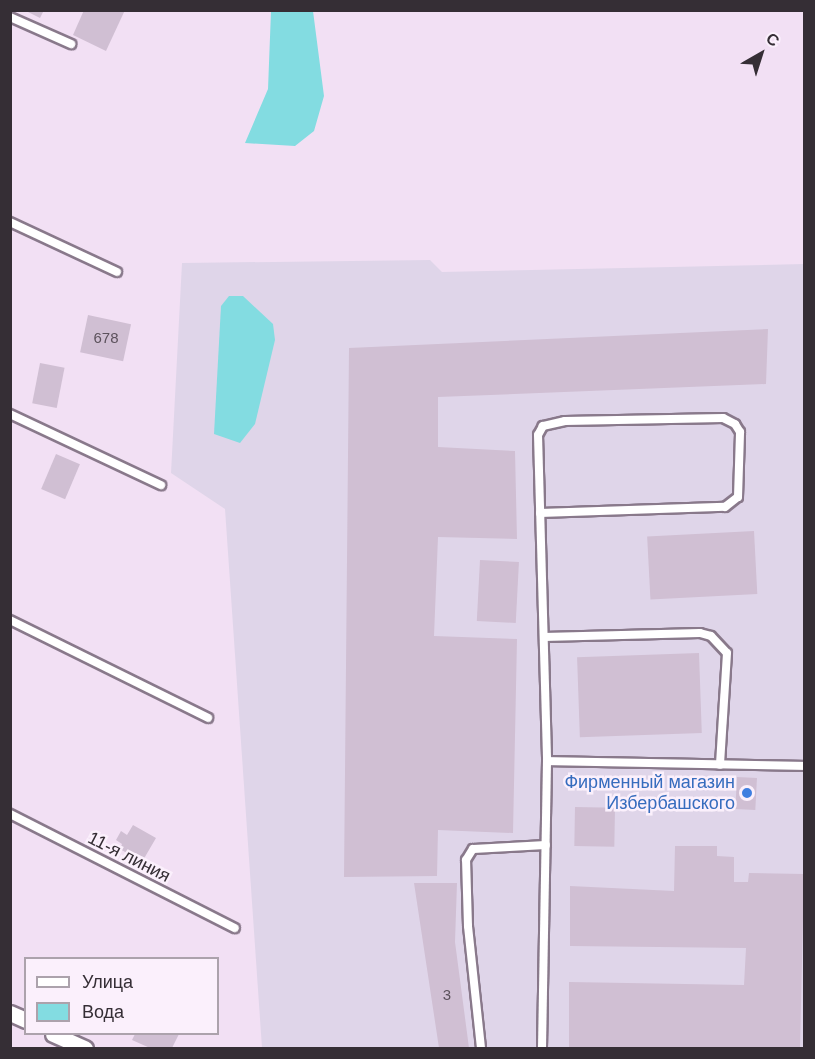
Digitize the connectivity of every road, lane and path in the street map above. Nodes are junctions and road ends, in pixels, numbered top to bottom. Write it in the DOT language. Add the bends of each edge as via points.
graph roads {
  1 [pos="10,17"];
  2 [pos="71,44"];
  3 [pos="10,222"];
  4 [pos="117,272"];
  5 [pos="10,414"];
  6 [pos="160,485"];
  7 [pos="540,513"];
  8 [pos="10,620"];
  9 [pos="544,637"];
  10 [pos="208,718"];
  11 [pos="547,762"];
  12 [pos="720,765"];
  13 [pos="804,766"];
  14 [pos="10,814"];
  15 [pos="546,845"];
  16 [pos="235,928"];
  17 [pos="10,1012"];
  18 [pos="24,1019"];
  19 [pos="55,1035"];
  20 [pos="76,1047"];
  21 [pos="481,1048"];
  22 [pos="542,1048"];
  1 -- 2 [label="lane"];
  3 -- 4 [label="lane"];
  5 -- 6 [label="lane"];
  7 -- 7 [label="lane" via="538,435 543,426 564,421 723,418 740,432 738,497 725,507"];
  7 -- 9 [label="lane"];
  8 -- 10 [label="lane"];
  9 -- 11 [label="lane"];
  9 -- 12 [label="lane" via="700,633 717,640 727,653"];
  11 -- 12 [label="lane"];
  11 -- 15 [label="lane"];
  12 -- 13 [label="lane"];
  14 -- 16 [label="lane, 11-я линия"];
  15 -- 21 [label="lane" via="473,849 466,860 468,926"];
  15 -- 22 [label="lane"];
  17 -- 18 [label="street"];
  19 -- 20 [label="street"];
}
